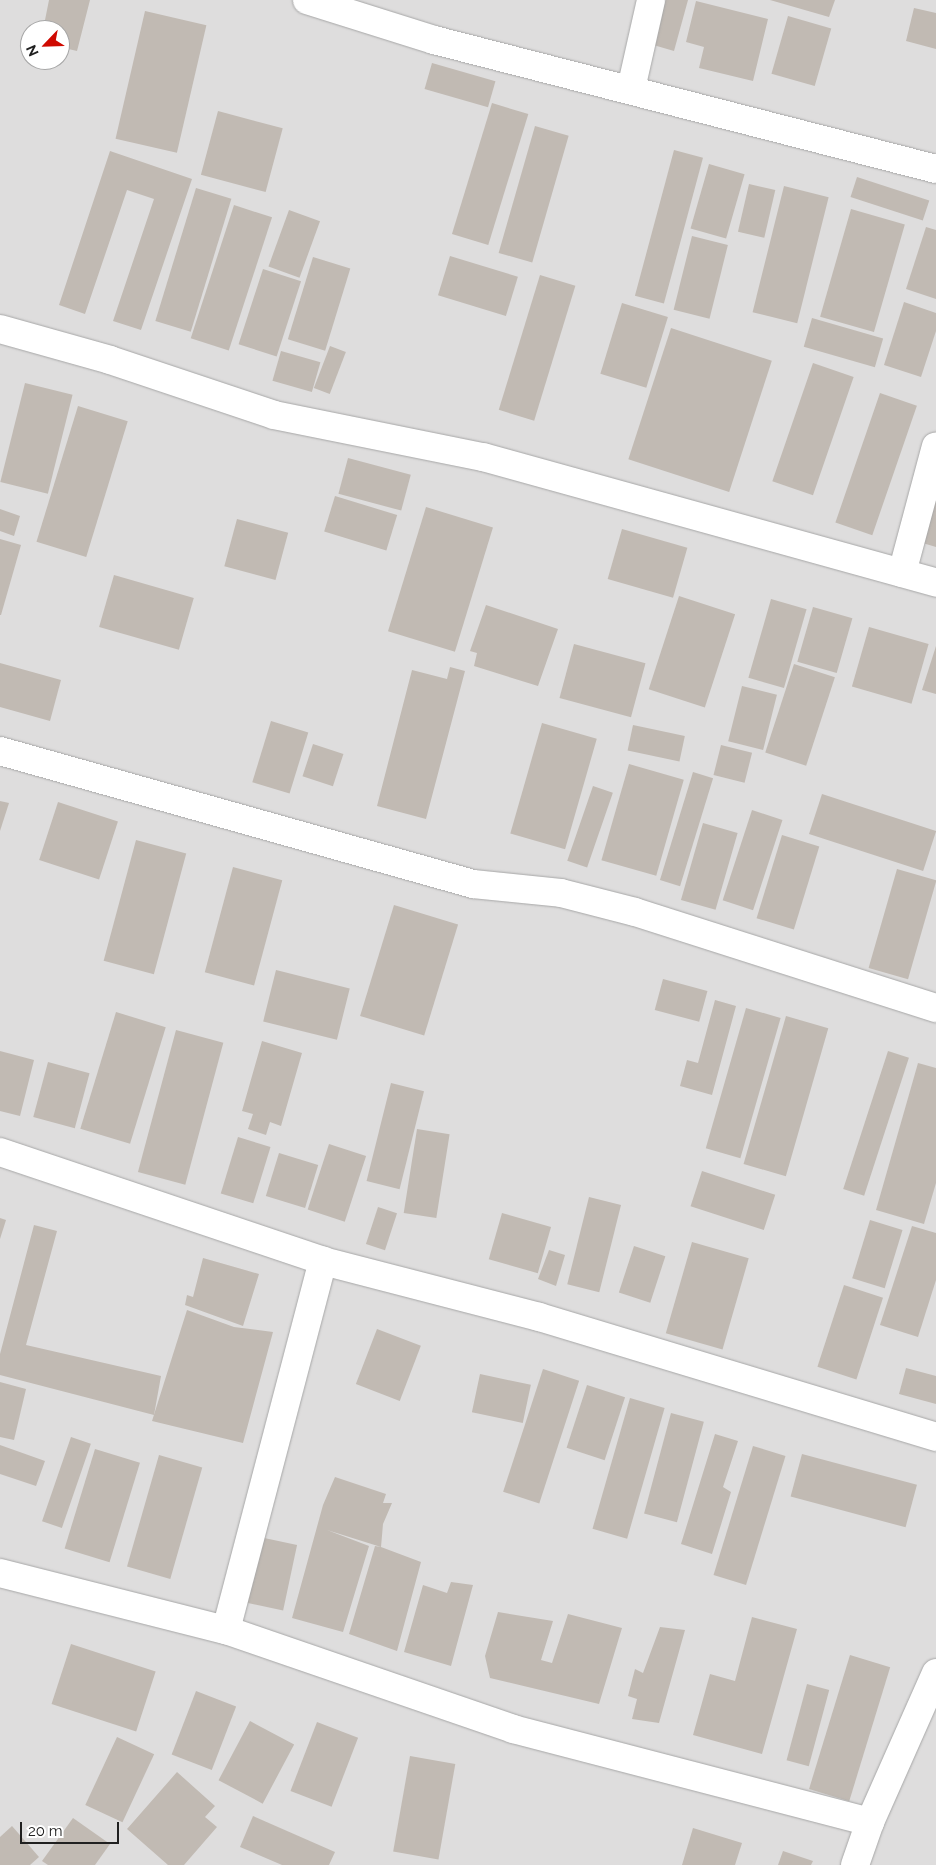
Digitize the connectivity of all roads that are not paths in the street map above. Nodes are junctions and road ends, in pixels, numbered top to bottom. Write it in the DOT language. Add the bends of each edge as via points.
graph roads {
  1 [pos="307,0"];
  2 [pos="651,0"];
  3 [pos="631,89"];
  4 [pos="936,169"];
  5 [pos="0,329"];
  6 [pos="936,446"];
  7 [pos="902,573"];
  8 [pos="936,583"];
  9 [pos="0,751"];
  10 [pos="936,1008"];
  11 [pos="0,1152"];
  12 [pos="323,1261"];
  13 [pos="936,1437"];
  14 [pos="0,1573"];
  15 [pos="226,1630"];
  16 [pos="936,1673"];
  17 [pos="870,1822"];
  18 [pos="855,1865"];
  1 -- 3 [label="street" via="434,40"];
  2 -- 3 [label="street"];
  3 -- 4 [label="street"];
  5 -- 7 [label="street" via="110,360 274,415 483,457"];
  6 -- 7 [label="street"];
  7 -- 8 [label="street"];
  9 -- 10 [label="street" via="473,884 561,893 635,912"];
  11 -- 12 [label="street"];
  12 -- 13 [label="street" via="539,1317"];
  12 -- 15 [label="street"];
  14 -- 15 [label="street"];
  15 -- 17 [label="street" via="513,1729"];
  16 -- 17 [label="street"];
  17 -- 18 [label="street"];
}
